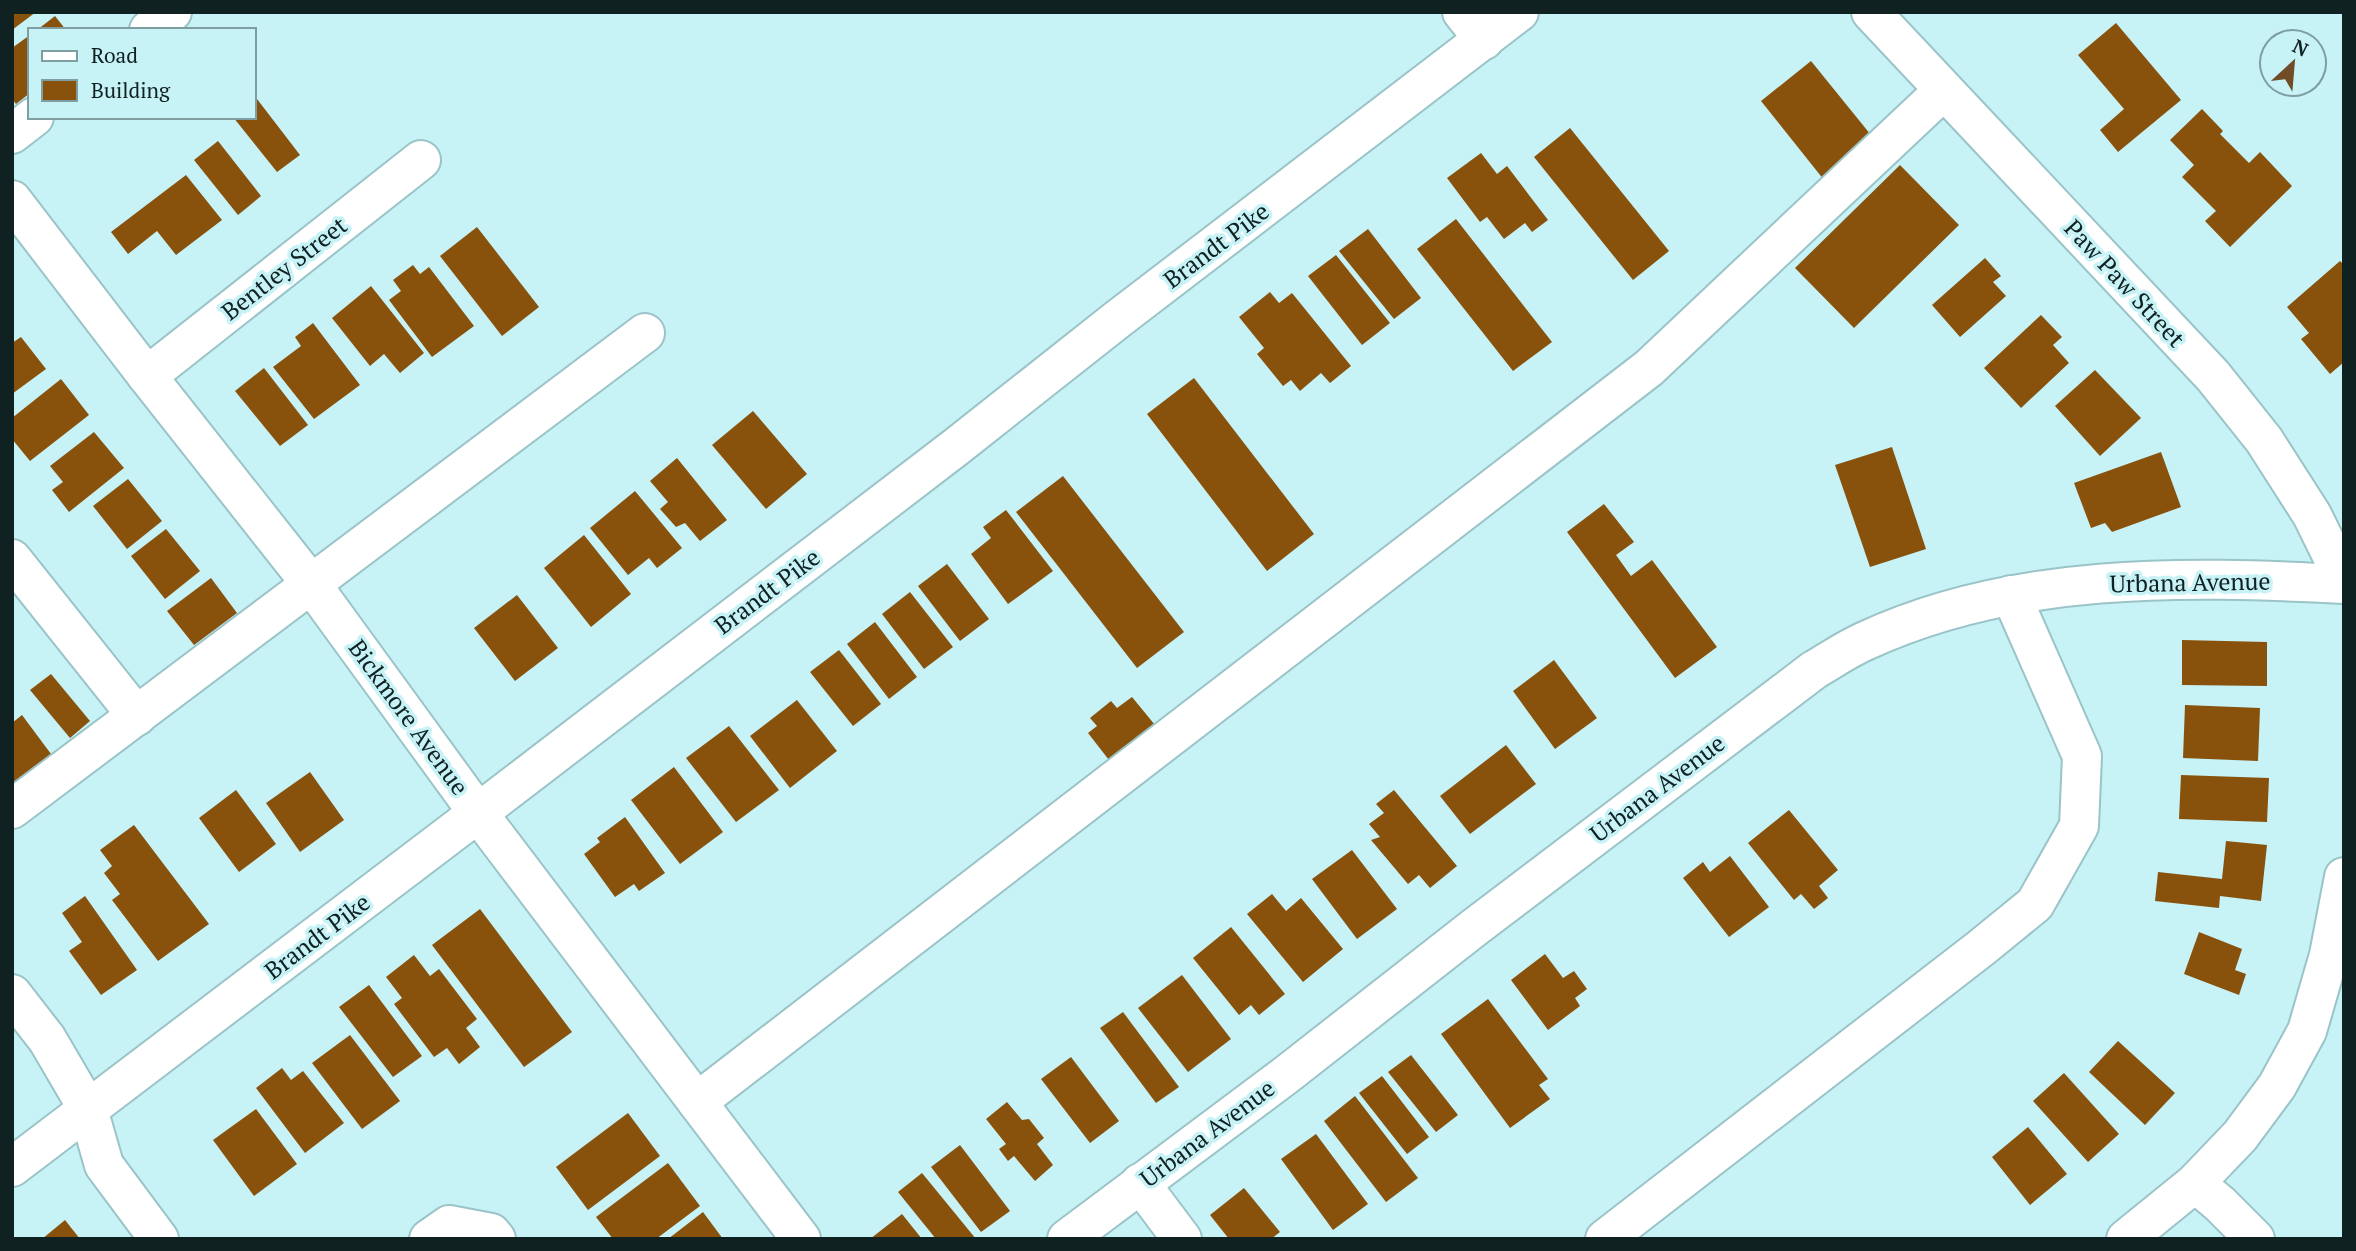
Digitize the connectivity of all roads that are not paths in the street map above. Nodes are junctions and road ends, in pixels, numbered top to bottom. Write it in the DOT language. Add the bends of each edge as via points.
graph roads {
  1 [pos="172,12"];
  2 [pos="1519,12"];
  3 [pos="1871,12"];
  4 [pos="1473,26"];
  5 [pos="152,28"];
  6 [pos="1944,91"];
  7 [pos="31,119"];
  8 [pos="12,134"];
  9 [pos="421,160"];
  10 [pos="12,200"];
  11 [pos="645,333"];
  12 [pos="146,376"];
  13 [pos="12,559"];
  14 [pos="2344,582"];
  15 [pos="312,585"];
  16 [pos="2011,595"];
  17 [pos="137,716"];
  18 [pos="12,809"];
  19 [pos="478,813"];
  20 [pos="2344,877"];
  21 [pos="12,993"];
  22 [pos="697,1102"];
  23 [pos="88,1109"];
  24 [pos="12,1167"];
  25 [pos="1140,1183"];
  26 [pos="2195,1183"];
  27 [pos="159,1239"];
  28 [pos="429,1239"];
  29 [pos="496,1239"];
  30 [pos="801,1239"];
  31 [pos="1067,1239"];
  32 [pos="1182,1239"];
  33 [pos="1605,1239"];
  34 [pos="2126,1239"];
  35 [pos="2255,1239"];
  1 -- 5 [label="street"];
  2 -- 4 [label="street, Brandt Pike"];
  3 -- 6 [label="street, Paw Paw Street"];
  4 -- 19 [label="street, Brandt Pike" via="956,447"];
  6 -- 14 [label="street, Paw Paw Street" via="2213,376 2264,440 2312,515"];
  6 -- 22 [label="street" via="1649,368"];
  7 -- 8 [label="street"];
  9 -- 12 [label="street, Bentley Street"];
  10 -- 12 [label="street, Bickmore Avenue"];
  11 -- 15 [label="street"];
  12 -- 15 [label="street, Bickmore Avenue"];
  13 -- 17 [label="street"];
  14 -- 16 [label="street, Urbana Avenue" via="2125,581"];
  15 -- 17 [label="street"];
  15 -- 19 [label="street, Bickmore Avenue"];
  16 -- 25 [label="street, Urbana Avenue" via="1919,619 1864,641 1814,670"];
  16 -- 33 [label="street" via="2082,755 2079,825 2035,904"];
  17 -- 18 [label="street"];
  19 -- 22 [label="street, Bickmore Avenue"];
  19 -- 23 [label="street, Brandt Pike"];
  20 -- 26 [label="street" via="2329,955 2306,1031 2277,1086 2240,1136"];
  21 -- 23 [label="street" via="47,1039"];
  22 -- 30 [label="street, Bickmore Avenue"];
  23 -- 24 [label="street, Brandt Pike"];
  23 -- 27 [label="street" via="104,1165"];
  25 -- 31 [label="street, Urbana Avenue"];
  25 -- 32 [label="street"];
  26 -- 34 [label="street"];
  26 -- 35 [label="street"];
  28 -- 29 [label="street" via="449,1225 491,1233"];
}
